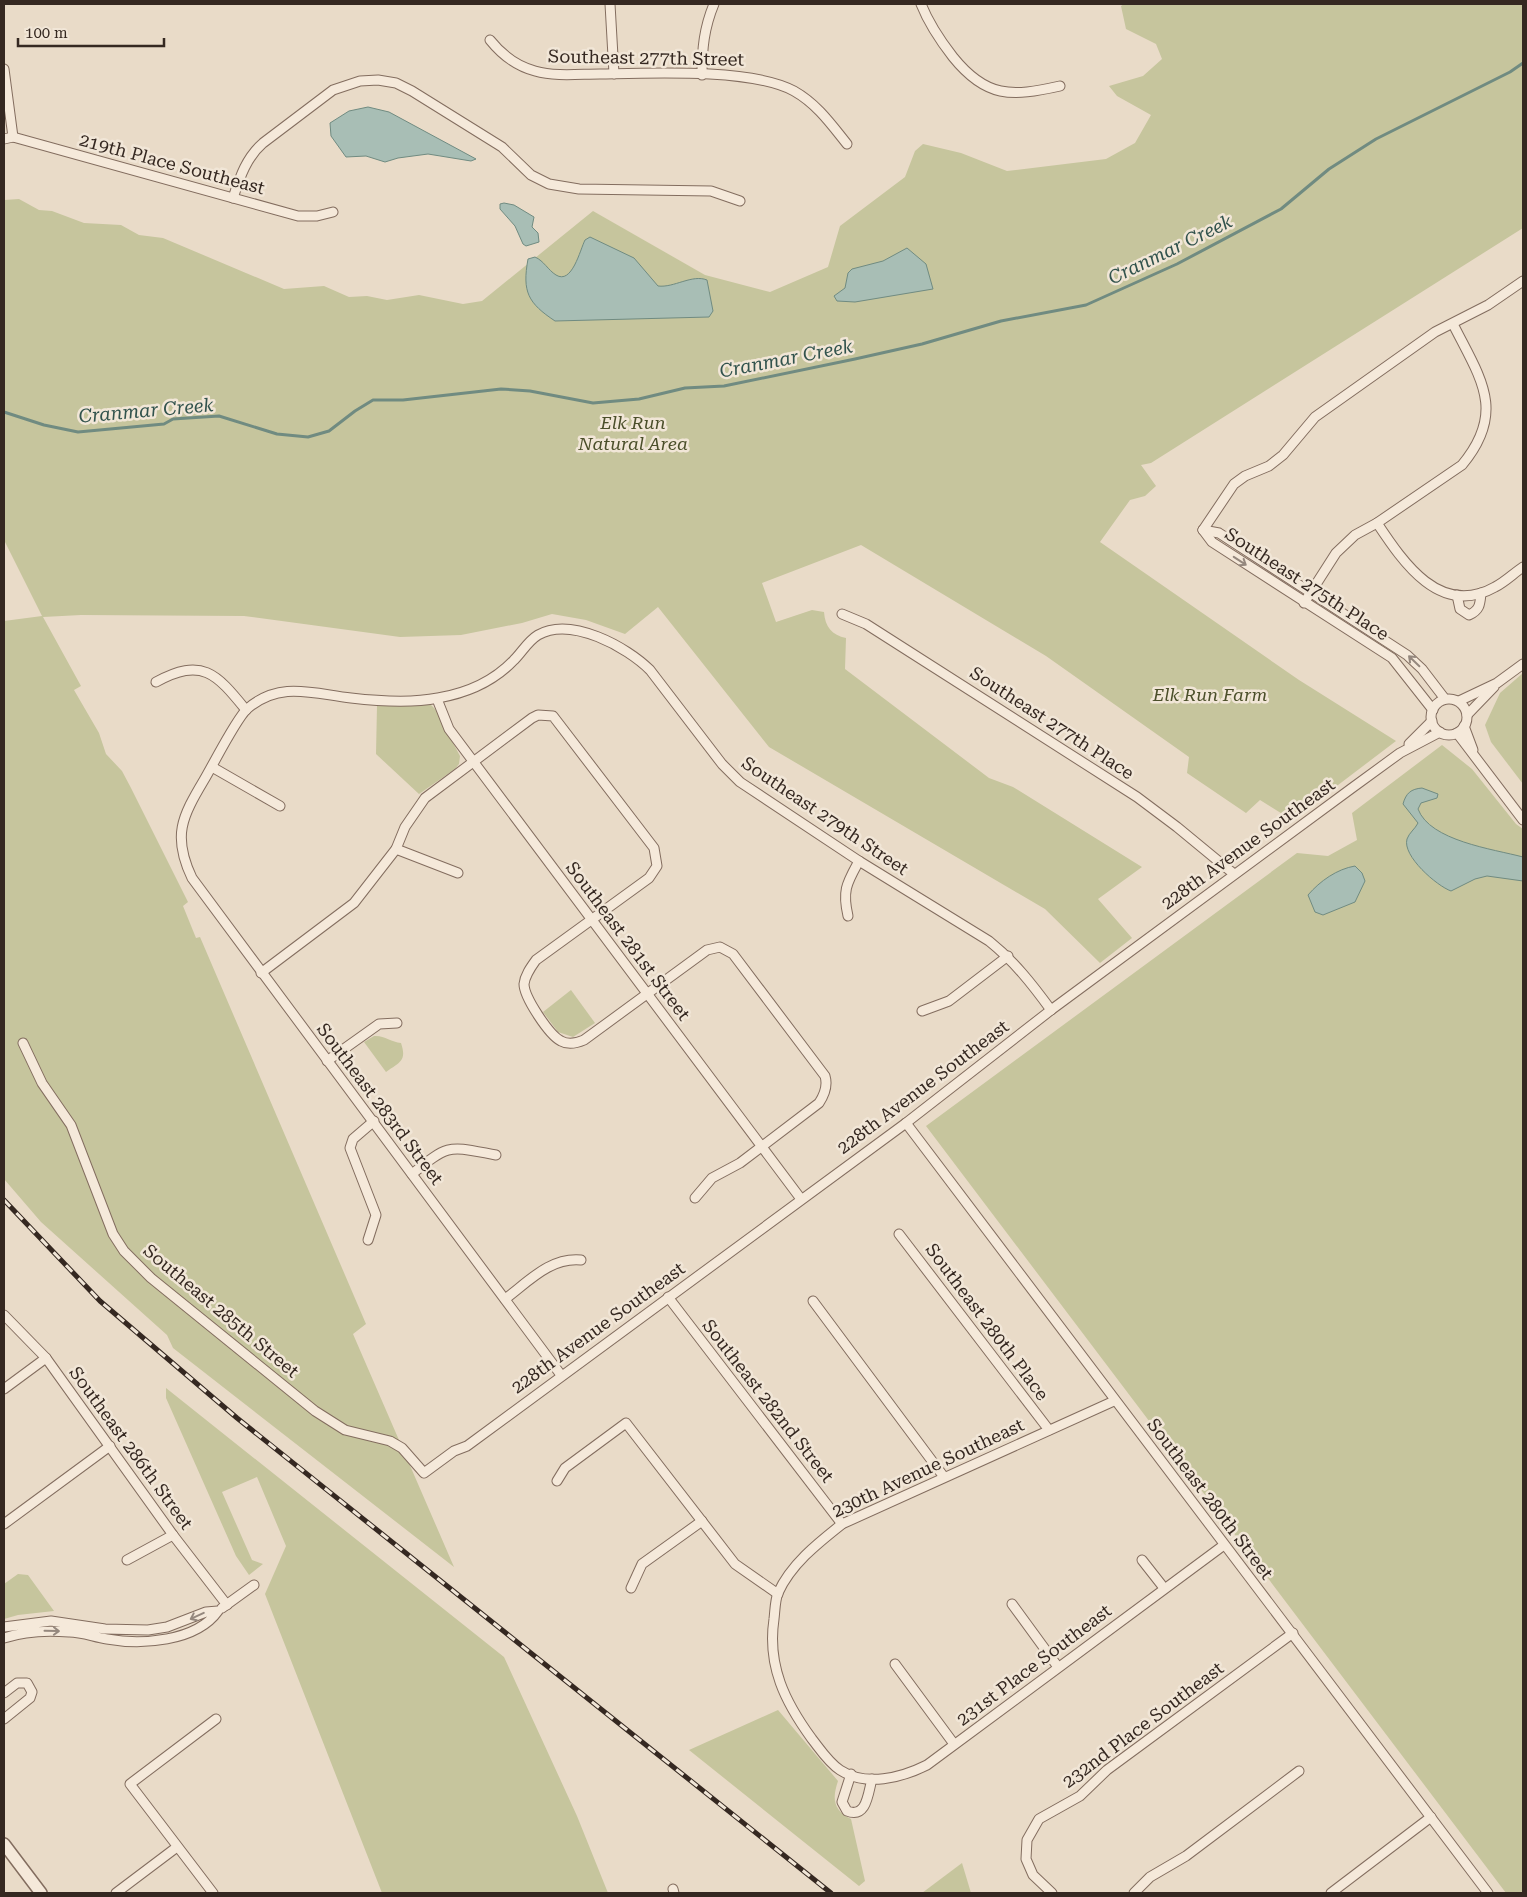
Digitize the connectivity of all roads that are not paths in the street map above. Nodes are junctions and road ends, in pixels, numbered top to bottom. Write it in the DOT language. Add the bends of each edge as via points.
graph roads {
  1 [pos="610,4"];
  2 [pos="714,4"];
  3 [pos="921,4"];
  4 [pos="490,40"];
  5 [pos="4,69"];
  6 [pos="614,74"];
  7 [pos="702,75"];
  8 [pos="1060,86"];
  9 [pos="8,138"];
  10 [pos="848,144"];
  11 [pos="233,198"];
  12 [pos="740,200"];
  13 [pos="333,212"];
  14 [pos="1523,281"];
  15 [pos="1453,324"];
  16 [pos="1377,523"];
  17 [pos="1203,530"];
  18 [pos="1523,567"];
  19 [pos="1311,592"];
  20 [pos="1481,593"];
  21 [pos="1457,595"];
  22 [pos="1304,603"];
  23 [pos="842,614"];
  24 [pos="1523,664"];
  25 [pos="156,682"];
  26 [pos="1497,683"];
  27 [pos="437,699"];
  28 [pos="1445,699"];
  29 [pos="1459,702"];
  30 [pos="246,710"];
  31 [pos="1433,710"];
  32 [pos="1467,715"];
  33 [pos="1432,721"];
  34 [pos="1464,726"];
  35 [pos="1440,732"];
  36 [pos="1457,732"];
  37 [pos="1400,753"];
  38 [pos="473,761"];
  39 [pos="1477,762"];
  40 [pos="212,767"];
  41 [pos="280,806"];
  42 [pos="1523,820"];
  43 [pos="396,849"];
  44 [pos="859,861"];
  45 [pos="458,872"];
  46 [pos="1234,874"];
  47 [pos="848,916"];
  48 [pos="592,921"];
  49 [pos="1008,956"];
  50 [pos="261,973"];
  51 [pos="647,994"];
  52 [pos="1050,1010"];
  53 [pos="922,1011"];
  54 [pos="397,1023"];
  55 [pos="23,1043"];
  56 [pos="327,1061"];
  57 [pos="374,1121"];
  58 [pos="906,1123"];
  59 [pos="761,1146"];
  60 [pos="496,1155"];
  61 [pos="412,1174"];
  62 [pos="695,1198"];
  63 [pos="801,1200"];
  64 [pos="899,1234"];
  65 [pos="368,1240"];
  66 [pos="581,1260"];
  67 [pos="668,1297"];
  68 [pos="504,1300"];
  69 [pos="813,1301"];
  70 [pos="4,1315"];
  71 [pos="46,1358"];
  72 [pos="561,1375"];
  73 [pos="4,1389"];
  74 [pos="1114,1401"];
  75 [pos="1049,1430"];
  76 [pos="110,1446"];
  77 [pos="467,1446"];
  78 [pos="944,1477"];
  79 [pos="556,1481"];
  80 [pos="702,1521"];
  81 [pos="4,1524"];
  82 [pos="842,1524"];
  83 [pos="173,1535"];
  84 [pos="1224,1545"];
  85 [pos="127,1560"];
  86 [pos="1142,1560"];
  87 [pos="254,1585"];
  88 [pos="630,1588"];
  89 [pos="1164,1588"];
  90 [pos="778,1594"];
  91 [pos="1012,1604"];
  92 [pos="227,1605"];
  93 [pos="218,1611"];
  94 [pos="4,1627"];
  95 [pos="1293,1633"];
  96 [pos="4,1638"];
  97 [pos="895,1664"];
  98 [pos="1058,1668"];
  99 [pos="4,1693"];
  100 [pos="4,1719"];
  101 [pos="216,1719"];
  102 [pos="954,1744"];
  103 [pos="1299,1772"];
  104 [pos="851,1774"];
  105 [pos="872,1779"];
  106 [pos="1430,1817"];
  107 [pos="4,1844"];
  108 [pos="177,1847"];
  109 [pos="41,1893"];
  110 [pos="116,1893"];
  111 [pos="213,1893"];
  112 [pos="1052,1893"];
  113 [pos="1134,1893"];
  114 [pos="1331,1893"];
  115 [pos="1488,1893"];
  1 -- 6 [label="street"];
  2 -- 7 [label="street" via="704,33"];
  3 -- 8 [label="street" via="934,33 978,83 1002,92 1019,93"];
  4 -- 6 [label="street, Southeast 277th Street" via="511,61 535,71 550,75"];
  5 -- 9 [label="street"];
  6 -- 7 [label="street, Southeast 277th Street"];
  7 -- 10 [label="street, Southeast 277th Street" via="754,77 793,90 820,111"];
  9 -- 11 [label="street, 219th Place Southeast"];
  11 -- 12 [label="street" via="244,168 263,143 333,90 360,81 378,80 396,83 430,102 502,146 531,175 549,184 579,189 711,191"];
  11 -- 13 [label="street, 219th Place Southeast" via="298,216"];
  14 -- 15 [label="street"];
  15 -- 16 [label="street" via="1486,393 1487,409 1481,437 1462,465"];
  15 -- 17 [label="street" via="1435,332 1315,417 1283,455 1234,484"];
  16 -- 19 [label="street" via="1346,542"];
  16 -- 21 [label="street" via="1398,556 1415,575 1437,589"];
  17 -- 19 [label="street, Southeast 275th Place" via="1219,533"];
  17 -- 22 [label="street, Southeast 275th Place, one-way" via="1212,542"];
  18 -- 20 [label="street"];
  19 -- 22 [label="street"];
  28 -- 19 [label="street, Southeast 275th Place, one-way" via="1414,660"];
  20 -- 21 [label="street"];
  20 -- 21 [label="street" via="1479,607 1469,615 1460,609"];
  22 -- 31 [label="street, Southeast 275th Place" via="1392,658"];
  23 -- 46 [label="street, Southeast 277th Place" via="866,624 1137,797"];
  24 -- 26 [label="street"];
  25 -- 30 [label="street" via="175,671 203,672 221,681"];
  26 -- 29 [label="street"];
  26 -- 32 [label="street"];
  27 -- 30 [label="street" via="353,698 297,690 270,696"];
  27 -- 38 [label="street, Southeast 281st Street" via="449,729"];
  27 -- 44 [label="street, Southeast 279th Street" via="489,681 540,634 566,630 603,638 638,658 650,670 722,764 740,782"];
  28 -- 29 [label="street"];
  28 -- 31 [label="street"];
  29 -- 32 [label="street"];
  30 -- 40 [label="street"];
  31 -- 33 [label="street"];
  32 -- 34 [label="street"];
  33 -- 35 [label="street"];
  33 -- 37 [label="street, 228th Avenue Southeast"];
  34 -- 36 [label="street"];
  34 -- 39 [label="street"];
  35 -- 36 [label="street"];
  35 -- 37 [label="street, 228th Avenue Southeast"];
  36 -- 39 [label="street"];
  37 -- 46 [label="street, 228th Avenue Southeast"];
  38 -- 43 [label="street" via="426,798 405,827"];
  38 -- 48 [label="street, Southeast 281st Street"];
  38 -- 48 [label="street" via="532,718 546,715 558,720 654,848 657,866 649,878"];
  39 -- 42 [label="street"];
  40 -- 41 [label="street"];
  40 -- 50 [label="street, Southeast 283rd Street" via="186,811 182,848 192,878"];
  43 -- 45 [label="street"];
  43 -- 50 [label="street" via="345,911"];
  44 -- 47 [label="street" via="845,886"];
  44 -- 49 [label="street, Southeast 279th Street" via="989,940"];
  46 -- 52 [label="street, 228th Avenue Southeast"];
  48 -- 51 [label="street, Southeast 281st Street"];
  48 -- 51 [label="street" via="536,960 524,983 528,999 554,1036 567,1043 584,1040"];
  49 -- 52 [label="street, Southeast 279th Street"];
  49 -- 53 [label="street" via="949,1001"];
  50 -- 56 [label="street, Southeast 283rd Street"];
  51 -- 59 [label="street, Southeast 281st Street"];
  51 -- 59 [label="street" via="707,950 720,948 733,954 825,1076 826,1091 819,1102"];
  52 -- 58 [label="street, 228th Avenue Southeast"];
  54 -- 56 [label="street" via="380,1024"];
  55 -- 77 [label="street, Southeast 285th Street" via="37,1075 71,1125 113,1234 124,1251 151,1278 315,1411 346,1430 390,1441 413,1459 424,1473 454,1451"];
  56 -- 57 [label="street, Southeast 283rd Street"];
  57 -- 61 [label="street, Southeast 283rd Street"];
  57 -- 65 [label="street" via="353,1140 350,1148 376,1215"];
  58 -- 63 [label="street, 228th Avenue Southeast"];
  58 -- 74 [label="street, Southeast 280th Street"];
  59 -- 62 [label="street" via="740,1163 712,1178"];
  59 -- 63 [label="street, Southeast 281st Street"];
  60 -- 61 [label="street" via="447,1149"];
  61 -- 68 [label="street, Southeast 283rd Street"];
  63 -- 67 [label="street, 228th Avenue Southeast"];
  64 -- 75 [label="street, Southeast 280th Place"];
  66 -- 68 [label="street" via="567,1259 554,1263"];
  67 -- 72 [label="street, 228th Avenue Southeast"];
  67 -- 82 [label="street, Southeast 282nd Street"];
  68 -- 72 [label="street, Southeast 283rd Street"];
  69 -- 78 [label="street"];
  70 -- 71 [label="street, Southeast 286th Street"];
  71 -- 73 [label="street"];
  71 -- 76 [label="street, Southeast 286th Street"];
  72 -- 77 [label="street, 228th Avenue Southeast"];
  74 -- 75 [label="street, 230th Avenue Southeast"];
  74 -- 84 [label="street, Southeast 280th Street"];
  75 -- 78 [label="street, 230th Avenue Southeast"];
  76 -- 81 [label="street"];
  76 -- 83 [label="street, Southeast 286th Street"];
  78 -- 82 [label="street, 230th Avenue Southeast"];
  79 -- 80 [label="street" via="565,1468 626,1423"];
  80 -- 88 [label="street" via="642,1564"];
  80 -- 90 [label="street" via="735,1564"];
  82 -- 90 [label="street, 230th Avenue Southeast" via="816,1544"];
  83 -- 85 [label="street"];
  83 -- 92 [label="street, Southeast 286th Street"];
  84 -- 89 [label="street, 231st Place Southeast"];
  84 -- 95 [label="street, Southeast 280th Street"];
  86 -- 89 [label="street"];
  87 -- 92 [label="street"];
  89 -- 98 [label="street, 231st Place Southeast"];
  90 -- 104 [label="street, 231st Place Southeast" via="772,1634 773,1661 780,1687 792,1713 824,1755 840,1770"];
  91 -- 98 [label="street"];
  92 -- 93 [label="street"];
  93 -- 94 [label="street, one-way" via="148,1630 105,1629 51,1621"];
  96 -- 93 [label="street, one-way" via="25,1632 53,1631 108,1639 152,1640 201,1626 211,1621"];
  95 -- 106 [label="street, Southeast 280th Street"];
  95 -- 112 [label="street, 232nd Place Southeast" via="1108,1770 1080,1796 1039,1819 1031,1832 1026,1860 1033,1875"];
  97 -- 102 [label="street"];
  98 -- 102 [label="street, 231st Place Southeast"];
  99 -- 100 [label="street" via="22,1682 27,1683 32,1692 30,1698"];
  101 -- 108 [label="street" via="130,1784"];
  102 -- 105 [label="street, 231st Place Southeast" via="911,1774 886,1780"];
  103 -- 113 [label="street" via="1186,1856 1150,1877"];
  104 -- 105 [label="street, 231st Place Southeast"];
  104 -- 105 [label="street" via="842,1802 847,1811 853,1813 864,1808"];
  106 -- 114 [label="street"];
  106 -- 115 [label="street, Southeast 280th Street"];
  107 -- 109 [label="street"];
  108 -- 110 [label="street"];
  108 -- 111 [label="street"];
}
